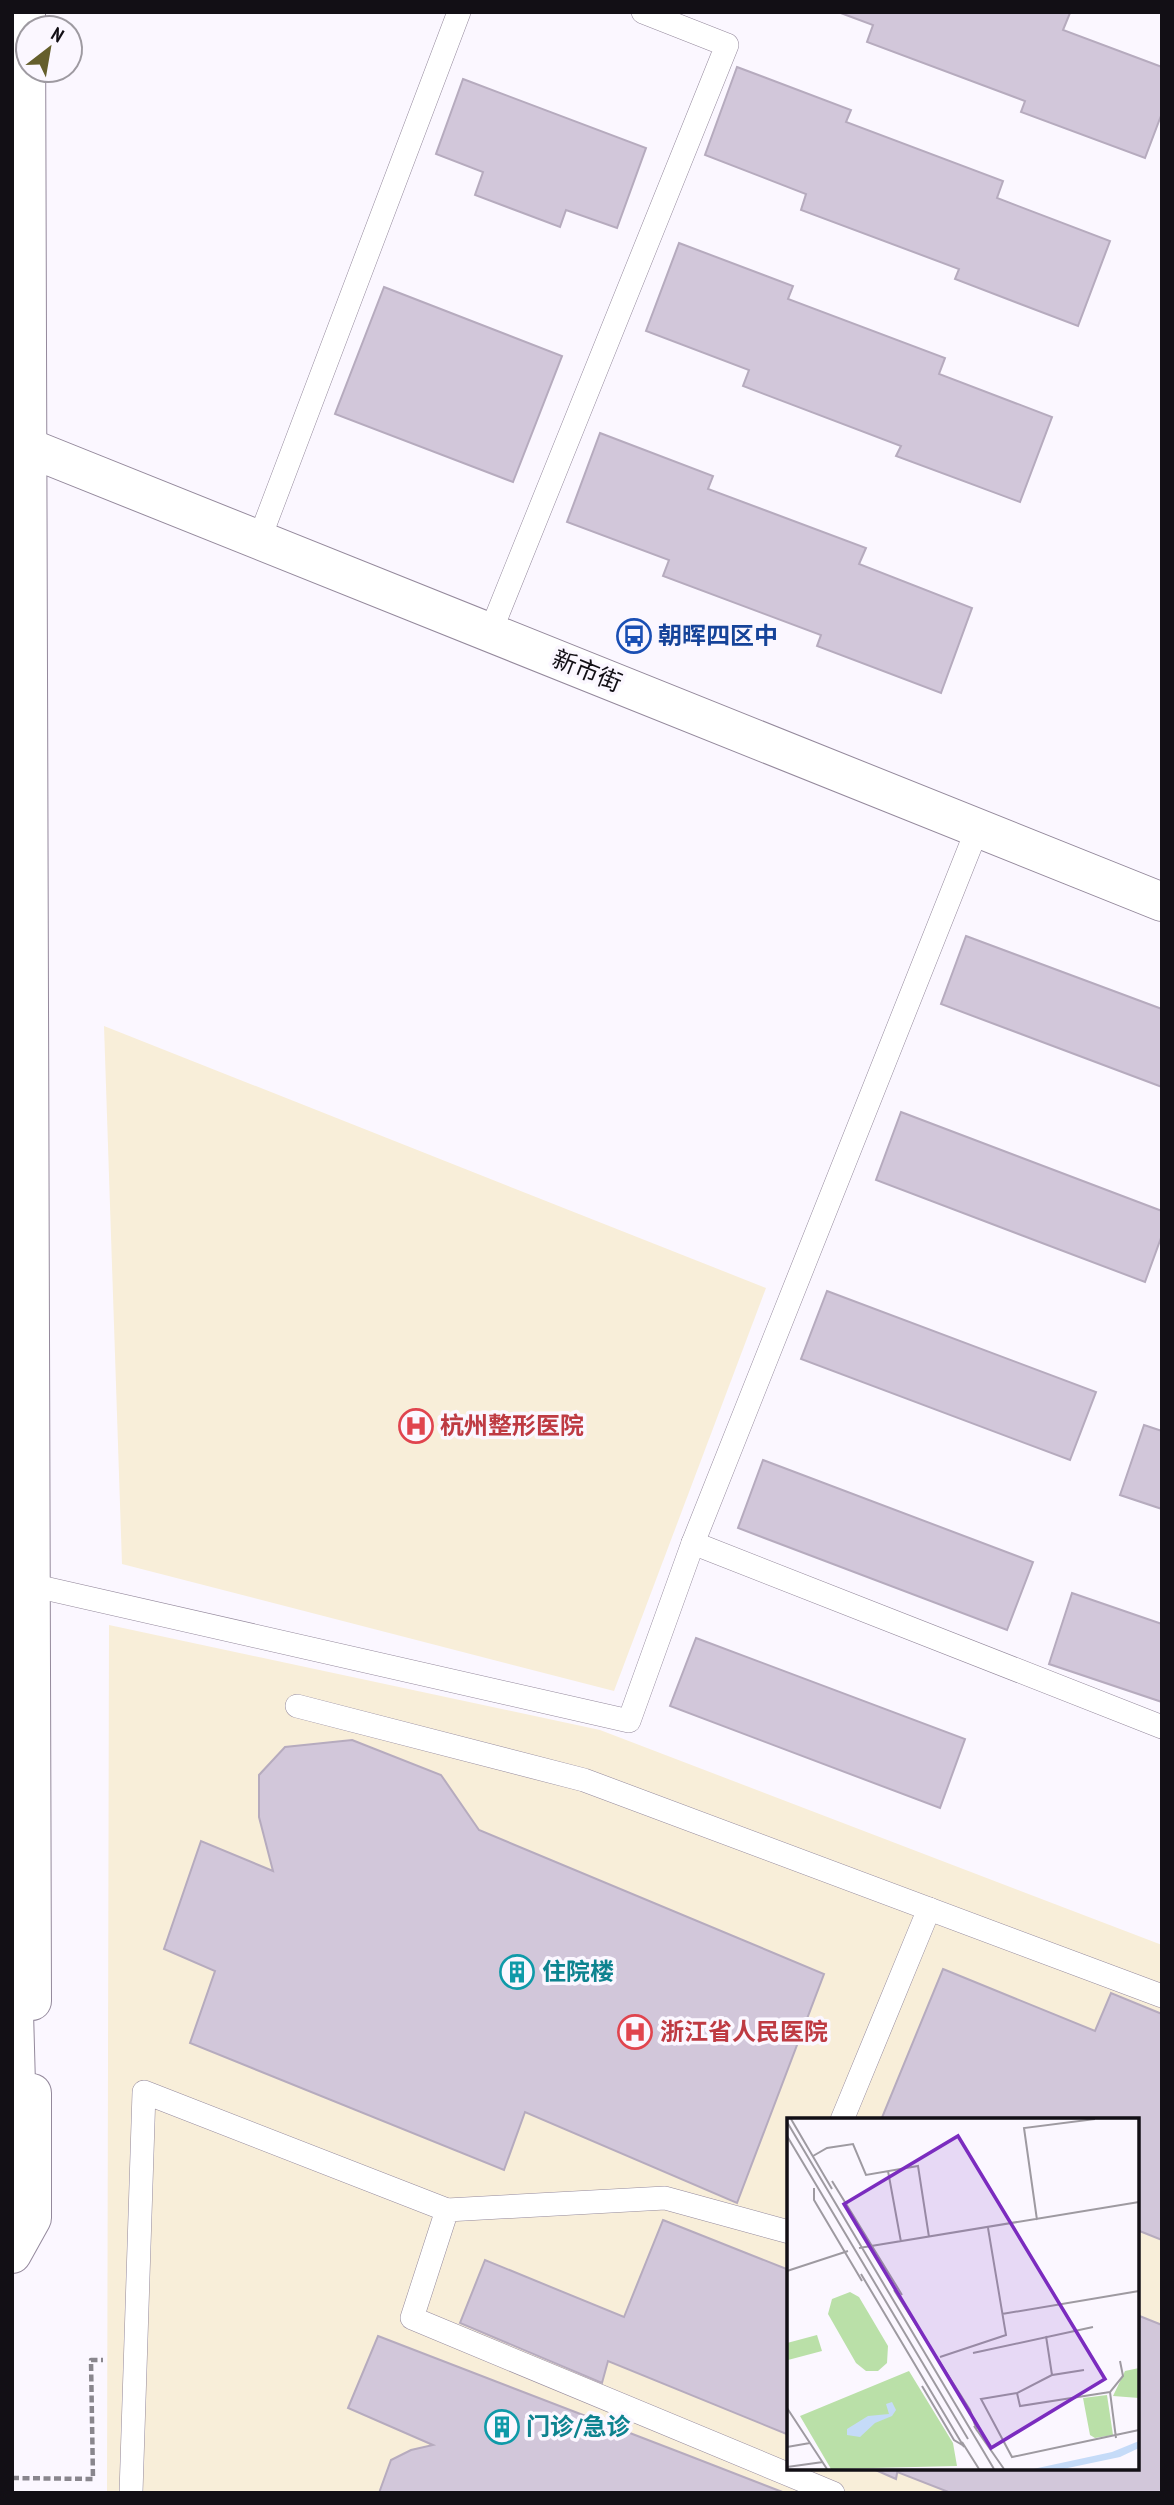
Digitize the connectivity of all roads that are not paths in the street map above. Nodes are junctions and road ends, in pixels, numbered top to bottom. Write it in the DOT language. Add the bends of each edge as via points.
graph roads {
  1 [pos="26,12"];
  2 [pos="460,12"];
  3 [pos="643,12"];
  4 [pos="19,444"];
  5 [pos="260,540"];
  6 [pos="490,633"];
  7 [pos="978,827"];
  8 [pos="1162,902"];
  9 [pos="693,1543"];
  10 [pos="31,1585"];
  11 [pos="297,1706"];
  12 [pos="1162,1727"];
  13 [pos="929,1909"];
  14 [pos="12,1939"];
  15 [pos="1162,1996"];
  16 [pos="843,2118"];
  17 [pos="15,2133"];
  18 [pos="447,2210"];
  19 [pos="787,2231"];
  20 [pos="12,2253"];
  21 [pos="131,2493"];
  22 [pos="833,2493"];
  1 -- 4 [label="main road"];
  2 -- 5 [label="lane"];
  3 -- 6 [label="lane" via="727,45"];
  4 -- 5 [label="main road, 新市街"];
  4 -- 10 [label="main road"];
  5 -- 6 [label="main road, 新市街"];
  6 -- 7 [label="main road, 新市街"];
  7 -- 8 [label="main road, 新市街"];
  7 -- 9 [label="lane"];
  9 -- 10 [label="lane" via="629,1721"];
  9 -- 12 [label="lane"];
  10 -- 20 [label="main road" via="32,2218"];
  11 -- 13 [label="lane" via="584,1780"];
  13 -- 15 [label="lane"];
  13 -- 16 [label="lane"];
  14 -- 17 [label="main road"];
  18 -- 19 [label="lane" via="665,2198"];
  18 -- 21 [label="lane" via="144,2092"];
  18 -- 22 [label="lane" via="412,2318"];
}
